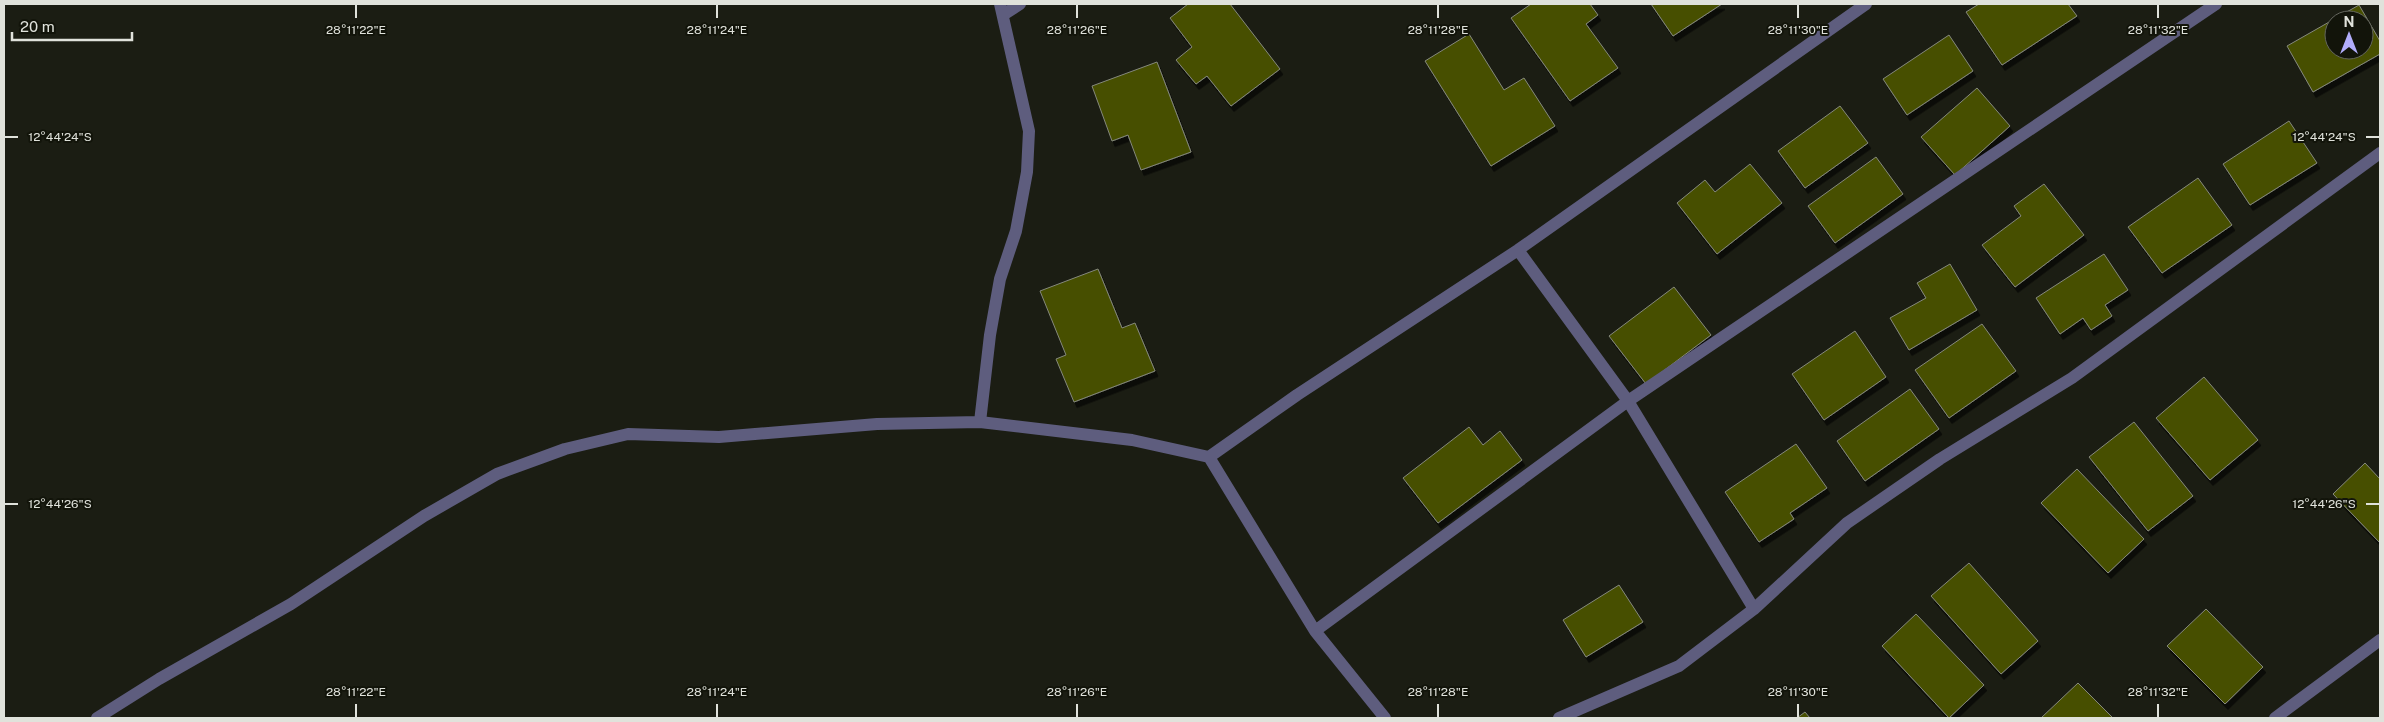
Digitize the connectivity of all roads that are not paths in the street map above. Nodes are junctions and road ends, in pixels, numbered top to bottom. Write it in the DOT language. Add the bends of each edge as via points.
graph roads {
  1 [pos="1020,4"];
  2 [pos="1866,4"];
  3 [pos="2216,4"];
  4 [pos="1001,9"];
  5 [pos="2380,153"];
  6 [pos="1518,250"];
  7 [pos="1628,401"];
  8 [pos="980,422"];
  9 [pos="1209,456"];
  10 [pos="1754,608"];
  11 [pos="1315,631"];
  12 [pos="2380,640"];
  13 [pos="97,718"];
  14 [pos="1385,718"];
  15 [pos="1559,718"];
  16 [pos="2275,718"];
  1 -- 4 [label="street"];
  2 -- 6 [label="street"];
  3 -- 7 [label="street"];
  4 -- 8 [label="street" via="1029,131 1027,172 1016,230 1000,279"];
  5 -- 10 [label="street" via="2072,378 1940,459 1848,523"];
  6 -- 7 [label="street"];
  6 -- 9 [label="street"];
  7 -- 10 [label="street"];
  7 -- 11 [label="street"];
  8 -- 9 [label="street" via="1132,440"];
  8 -- 13 [label="street" via="877,424 719,437 628,434 565,449 489,478 424,516 291,604"];
  9 -- 11 [label="street"];
  10 -- 15 [label="street" via="1680,666"];
  11 -- 14 [label="street"];
  12 -- 16 [label="street"];
}
